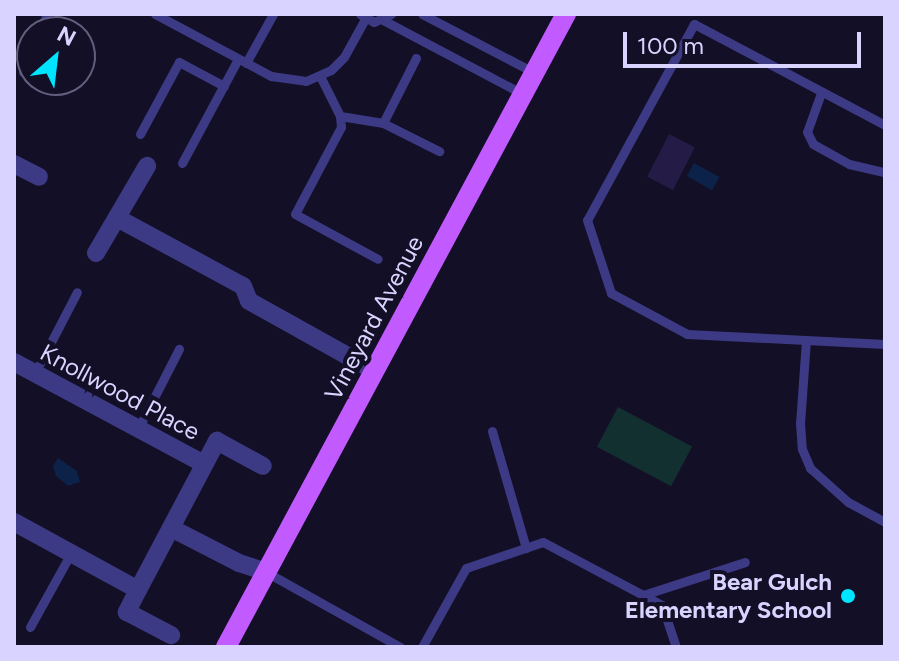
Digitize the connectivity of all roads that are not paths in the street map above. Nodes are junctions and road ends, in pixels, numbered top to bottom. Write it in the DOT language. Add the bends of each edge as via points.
graph roads {
  1 [pos="155,14"];
  2 [pos="273,14"];
  3 [pos="422,14"];
  4 [pos="566,14"];
  5 [pos="362,16"];
  6 [pos="387,17"];
  7 [pos="416,58"];
  8 [pos="242,61"];
  9 [pos="535,73"];
  10 [pos="320,76"];
  11 [pos="224,86"];
  12 [pos="821,93"];
  13 [pos="523,94"];
  14 [pos="340,116"];
  15 [pos="383,123"];
  16 [pos="885,125"];
  17 [pos="140,134"];
  18 [pos="439,151"];
  19 [pos="182,163"];
  20 [pos="14,164"];
  21 [pos="147,166"];
  22 [pos="885,172"];
  23 [pos="39,177"];
  24 [pos="119,219"];
  25 [pos="96,253"];
  26 [pos="378,259"];
  27 [pos="77,292"];
  28 [pos="806,340"];
  29 [pos="885,344"];
  30 [pos="179,349"];
  31 [pos="14,362"];
  32 [pos="375,371"];
  33 [pos="35,373"];
  34 [pos="138,429"];
  35 [pos="492,431"];
  36 [pos="204,464"];
  37 [pos="263,466"];
  38 [pos="14,522"];
  39 [pos="885,522"];
  40 [pos="171,528"];
  41 [pos="526,548"];
  42 [pos="71,553"];
  43 [pos="745,562"];
  44 [pos="266,572"];
  45 [pos="138,590"];
  46 [pos="643,595"];
  47 [pos="30,627"];
  48 [pos="171,635"];
  49 [pos="226,647"];
  50 [pos="400,647"];
  51 [pos="422,647"];
  52 [pos="676,647"];
  1 -- 8 [label="lane"];
  2 -- 8 [label="lane"];
  3 -- 9 [label="lane"];
  4 -- 9 [label="main road, Vineyard Avenue"];
  5 -- 6 [label="lane"];
  5 -- 10 [label="lane" via="344,57"];
  6 -- 13 [label="lane"];
  7 -- 15 [label="lane"];
  8 -- 10 [label="lane" via="287,81"];
  8 -- 11 [label="lane"];
  9 -- 13 [label="main road, Vineyard Avenue"];
  10 -- 14 [label="lane"];
  11 -- 17 [label="lane" via="179,62"];
  11 -- 19 [label="lane"];
  12 -- 16 [label="lane"];
  12 -- 22 [label="lane" via="807,132 813,144 849,164"];
  12 -- 28 [label="lane" via="694,24 587,220 611,293 623,300 687,334"];
  13 -- 32 [label="main road, Vineyard Avenue"];
  14 -- 15 [label="lane"];
  14 -- 26 [label="lane" via="341,127 295,214"];
  15 -- 18 [label="lane"];
  20 -- 23 [label="street"];
  21 -- 24 [label="street"];
  24 -- 25 [label="street"];
  24 -- 32 [label="street" via="243,286 249,301"];
  27 -- 33 [label="lane"];
  28 -- 29 [label="lane"];
  28 -- 39 [label="lane" via="800,423 810,468 848,502"];
  30 -- 34 [label="lane"];
  31 -- 33 [label="street, Knollwood Place"];
  32 -- 44 [label="main road, Vineyard Avenue"];
  33 -- 34 [label="street, Knollwood Place"];
  34 -- 36 [label="street, Knollwood Place"];
  35 -- 41 [label="lane"];
  36 -- 37 [label="street" via="217,441"];
  36 -- 40 [label="street"];
  38 -- 42 [label="street"];
  40 -- 44 [label="street"];
  40 -- 45 [label="street"];
  41 -- 46 [label="lane" via="543,542"];
  41 -- 51 [label="lane" via="466,568"];
  42 -- 45 [label="street"];
  42 -- 47 [label="lane"];
  43 -- 46 [label="lane"];
  44 -- 49 [label="main road, Vineyard Avenue"];
  44 -- 50 [label="lane"];
  45 -- 48 [label="street" via="127,612"];
  46 -- 52 [label="lane" via="662,605"];
}
